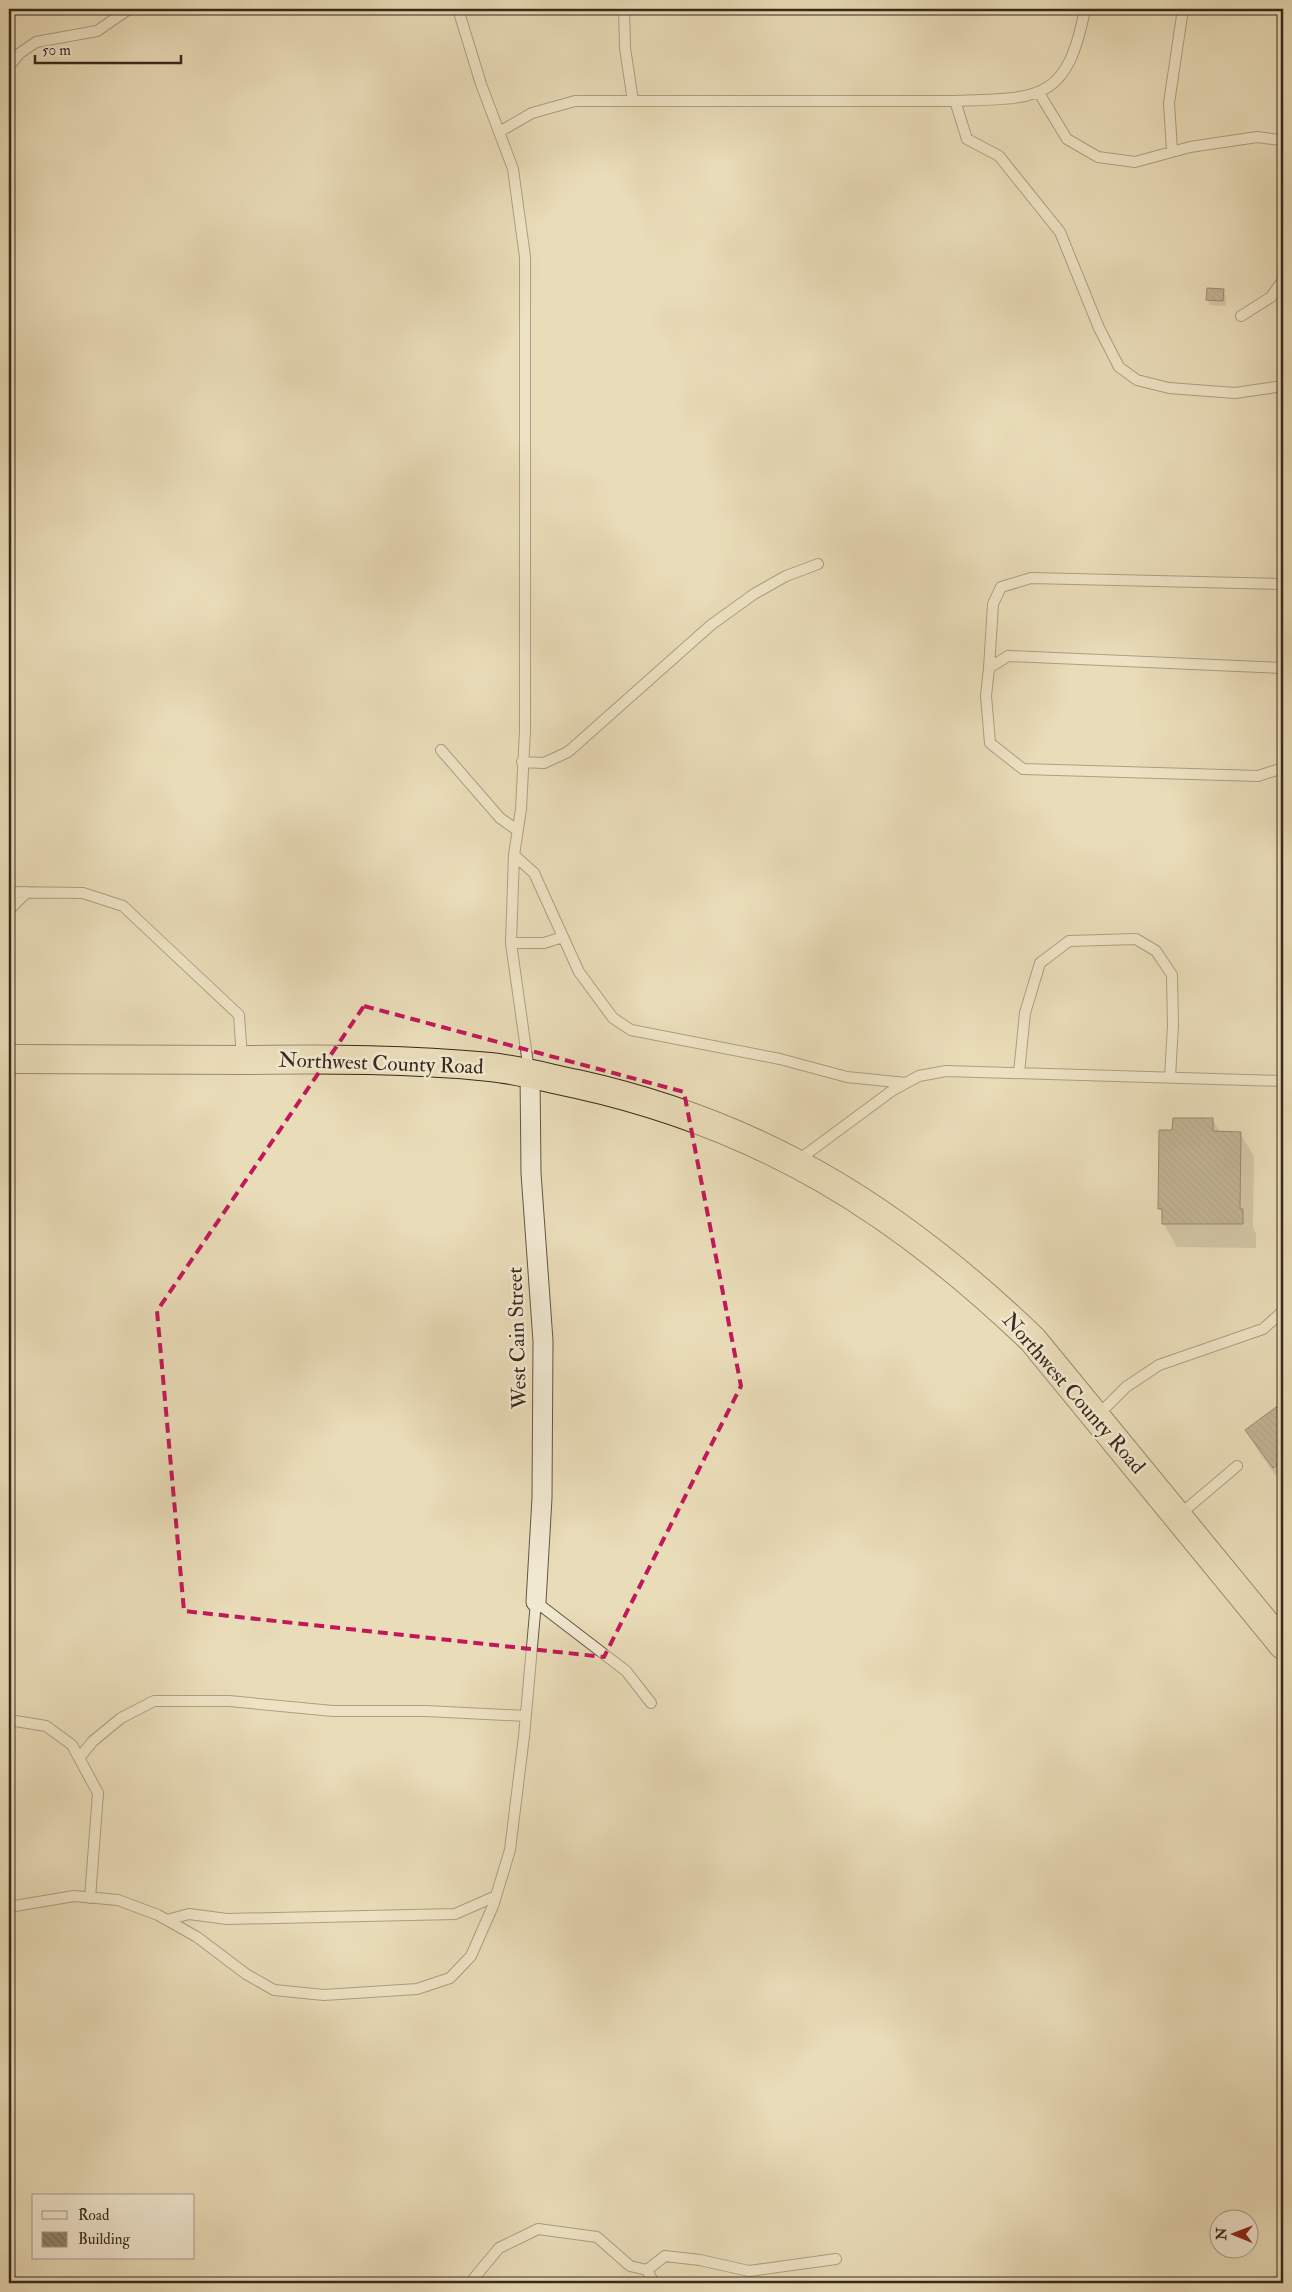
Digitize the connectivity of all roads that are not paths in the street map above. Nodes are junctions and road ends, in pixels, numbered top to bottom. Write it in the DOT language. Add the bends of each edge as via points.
graph roads {
  1 [pos="129,9"];
  2 [pos="216,9"];
  3 [pos="243,9"];
  4 [pos="458,9"];
  5 [pos="624,9"];
  6 [pos="1086,9"];
  7 [pos="1183,9"];
  8 [pos="9,66"];
  9 [pos="1039,93"];
  10 [pos="633,101"];
  11 [pos="955,101"];
  12 [pos="499,132"];
  13 [pos="1283,143"];
  14 [pos="1172,150"];
  15 [pos="1283,280"];
  16 [pos="1240,316"];
  17 [pos="1283,386"];
  18 [pos="818,564"];
  19 [pos="1283,584"];
  20 [pos="989,668"];
  21 [pos="1283,668"];
  22 [pos="441,750"];
  23 [pos="522,762"];
  24 [pos="1283,768"];
  25 [pos="517,830"];
  26 [pos="514,855"];
  27 [pos="9,892"];
  28 [pos="27,892"];
  29 [pos="9,910"];
  30 [pos="563,937"];
  31 [pos="511,943"];
  32 [pos="9,1059"];
  33 [pos="242,1060"];
  34 [pos="530,1073"];
  35 [pos="1019,1073"];
  36 [pos="1170,1077"];
  37 [pos="1283,1081"];
  38 [pos="906,1083"];
  39 [pos="795,1162"];
  40 [pos="1283,1311"];
  41 [pos="1096,1416"];
  42 [pos="1237,1466"];
  43 [pos="1178,1516"];
  44 [pos="536,1602"];
  45 [pos="1283,1645"];
  46 [pos="651,1703"];
  47 [pos="526,1716"];
  48 [pos="9,1720"];
  49 [pos="79,1758"];
  50 [pos="496,1896"];
  51 [pos="90,1898"];
  52 [pos="9,1907"];
  53 [pos="167,1920"];
  54 [pos="836,2259"];
  55 [pos="647,2270"];
  56 [pos="470,2283"];
  57 [pos="654,2283"];
  1 -- 8 [label="lane" via="97,31 36,42"];
  2 -- 3 [label="lane"];
  4 -- 12 [label="lane"];
  5 -- 10 [label="lane" via="625,48"];
  6 -- 9 [label="lane" via="1070,65 1054,84"];
  7 -- 14 [label="lane" via="1169,103"];
  9 -- 11 [label="lane" via="1010,99"];
  9 -- 14 [label="lane" via="1067,139 1098,156 1135,162"];
  10 -- 11 [label="lane"];
  10 -- 12 [label="lane" via="576,101 532,113"];
  11 -- 17 [label="lane" via="967,139 999,156 1060,232 1099,328 1119,367 1137,380 1170,388 1235,393"];
  12 -- 23 [label="lane" via="513,168 525,257"];
  13 -- 14 [label="lane" via="1257,137"];
  15 -- 16 [label="lane" via="1271,297"];
  18 -- 23 [label="lane" via="786,576 754,594 711,625 568,752 544,763"];
  19 -- 20 [label="lane" via="1031,578 1001,588 993,604"];
  20 -- 21 [label="lane" via="1008,656"];
  20 -- 24 [label="lane" via="986,696 990,743 1023,769 1258,776"];
  22 -- 25 [label="lane" via="500,818"];
  23 -- 25 [label="lane"];
  25 -- 26 [label="lane"];
  26 -- 30 [label="lane" via="534,873"];
  26 -- 31 [label="lane"];
  27 -- 28 [label="lane"];
  28 -- 29 [label="lane"];
  28 -- 33 [label="lane" via="83,893 123,906 239,1015"];
  30 -- 31 [label="lane" via="544,944"];
  30 -- 38 [label="lane" via="585,979 613,1018 631,1030 780,1059 847,1077"];
  31 -- 34 [label="lane"];
  32 -- 33 [label="highway, Northwest County Road"];
  33 -- 34 [label="highway, Northwest County Road" via="405,1060"];
  34 -- 39 [label="highway, Northwest County Road" via="625,1094 740,1136"];
  34 -- 44 [label="street, West Cain Street" via="531,1173 543,1341 542,1498"];
  35 -- 36 [label="lane"];
  35 -- 36 [label="lane" via="1025,1013 1040,963 1069,941 1136,939 1156,951 1172,975"];
  35 -- 38 [label="lane" via="946,1071 920,1076"];
  36 -- 37 [label="lane"];
  38 -- 39 [label="lane"];
  39 -- 41 [label="highway, Northwest County Road" via="852,1194 954,1268 1033,1340"];
  40 -- 41 [label="lane" via="1263,1329 1159,1365 1126,1386"];
  41 -- 43 [label="highway, Northwest County Road"];
  42 -- 43 [label="lane"];
  43 -- 45 [label="highway, Northwest County Road"];
  44 -- 46 [label="lane" via="626,1671"];
  44 -- 47 [label="lane"];
  47 -- 49 [label="lane" via="333,1711 229,1701 154,1701 121,1718 93,1741"];
  47 -- 50 [label="lane" via="510,1850"];
  48 -- 49 [label="lane" via="46,1726 72,1745"];
  49 -- 51 [label="lane" via="98,1793"];
  50 -- 53 [label="lane" via="454,1914 227,1919 189,1914"];
  50 -- 53 [label="lane" via="471,1956 450,1978 417,1989 324,1995 274,1990"];
  51 -- 52 [label="lane" via="74,1896"];
  51 -- 53 [label="lane" via="118,1900"];
  54 -- 55 [label="lane" via="749,2271 665,2256"];
  55 -- 56 [label="lane" via="630,2266 597,2237 538,2229 499,2248"];
  55 -- 57 [label="lane"];
}
